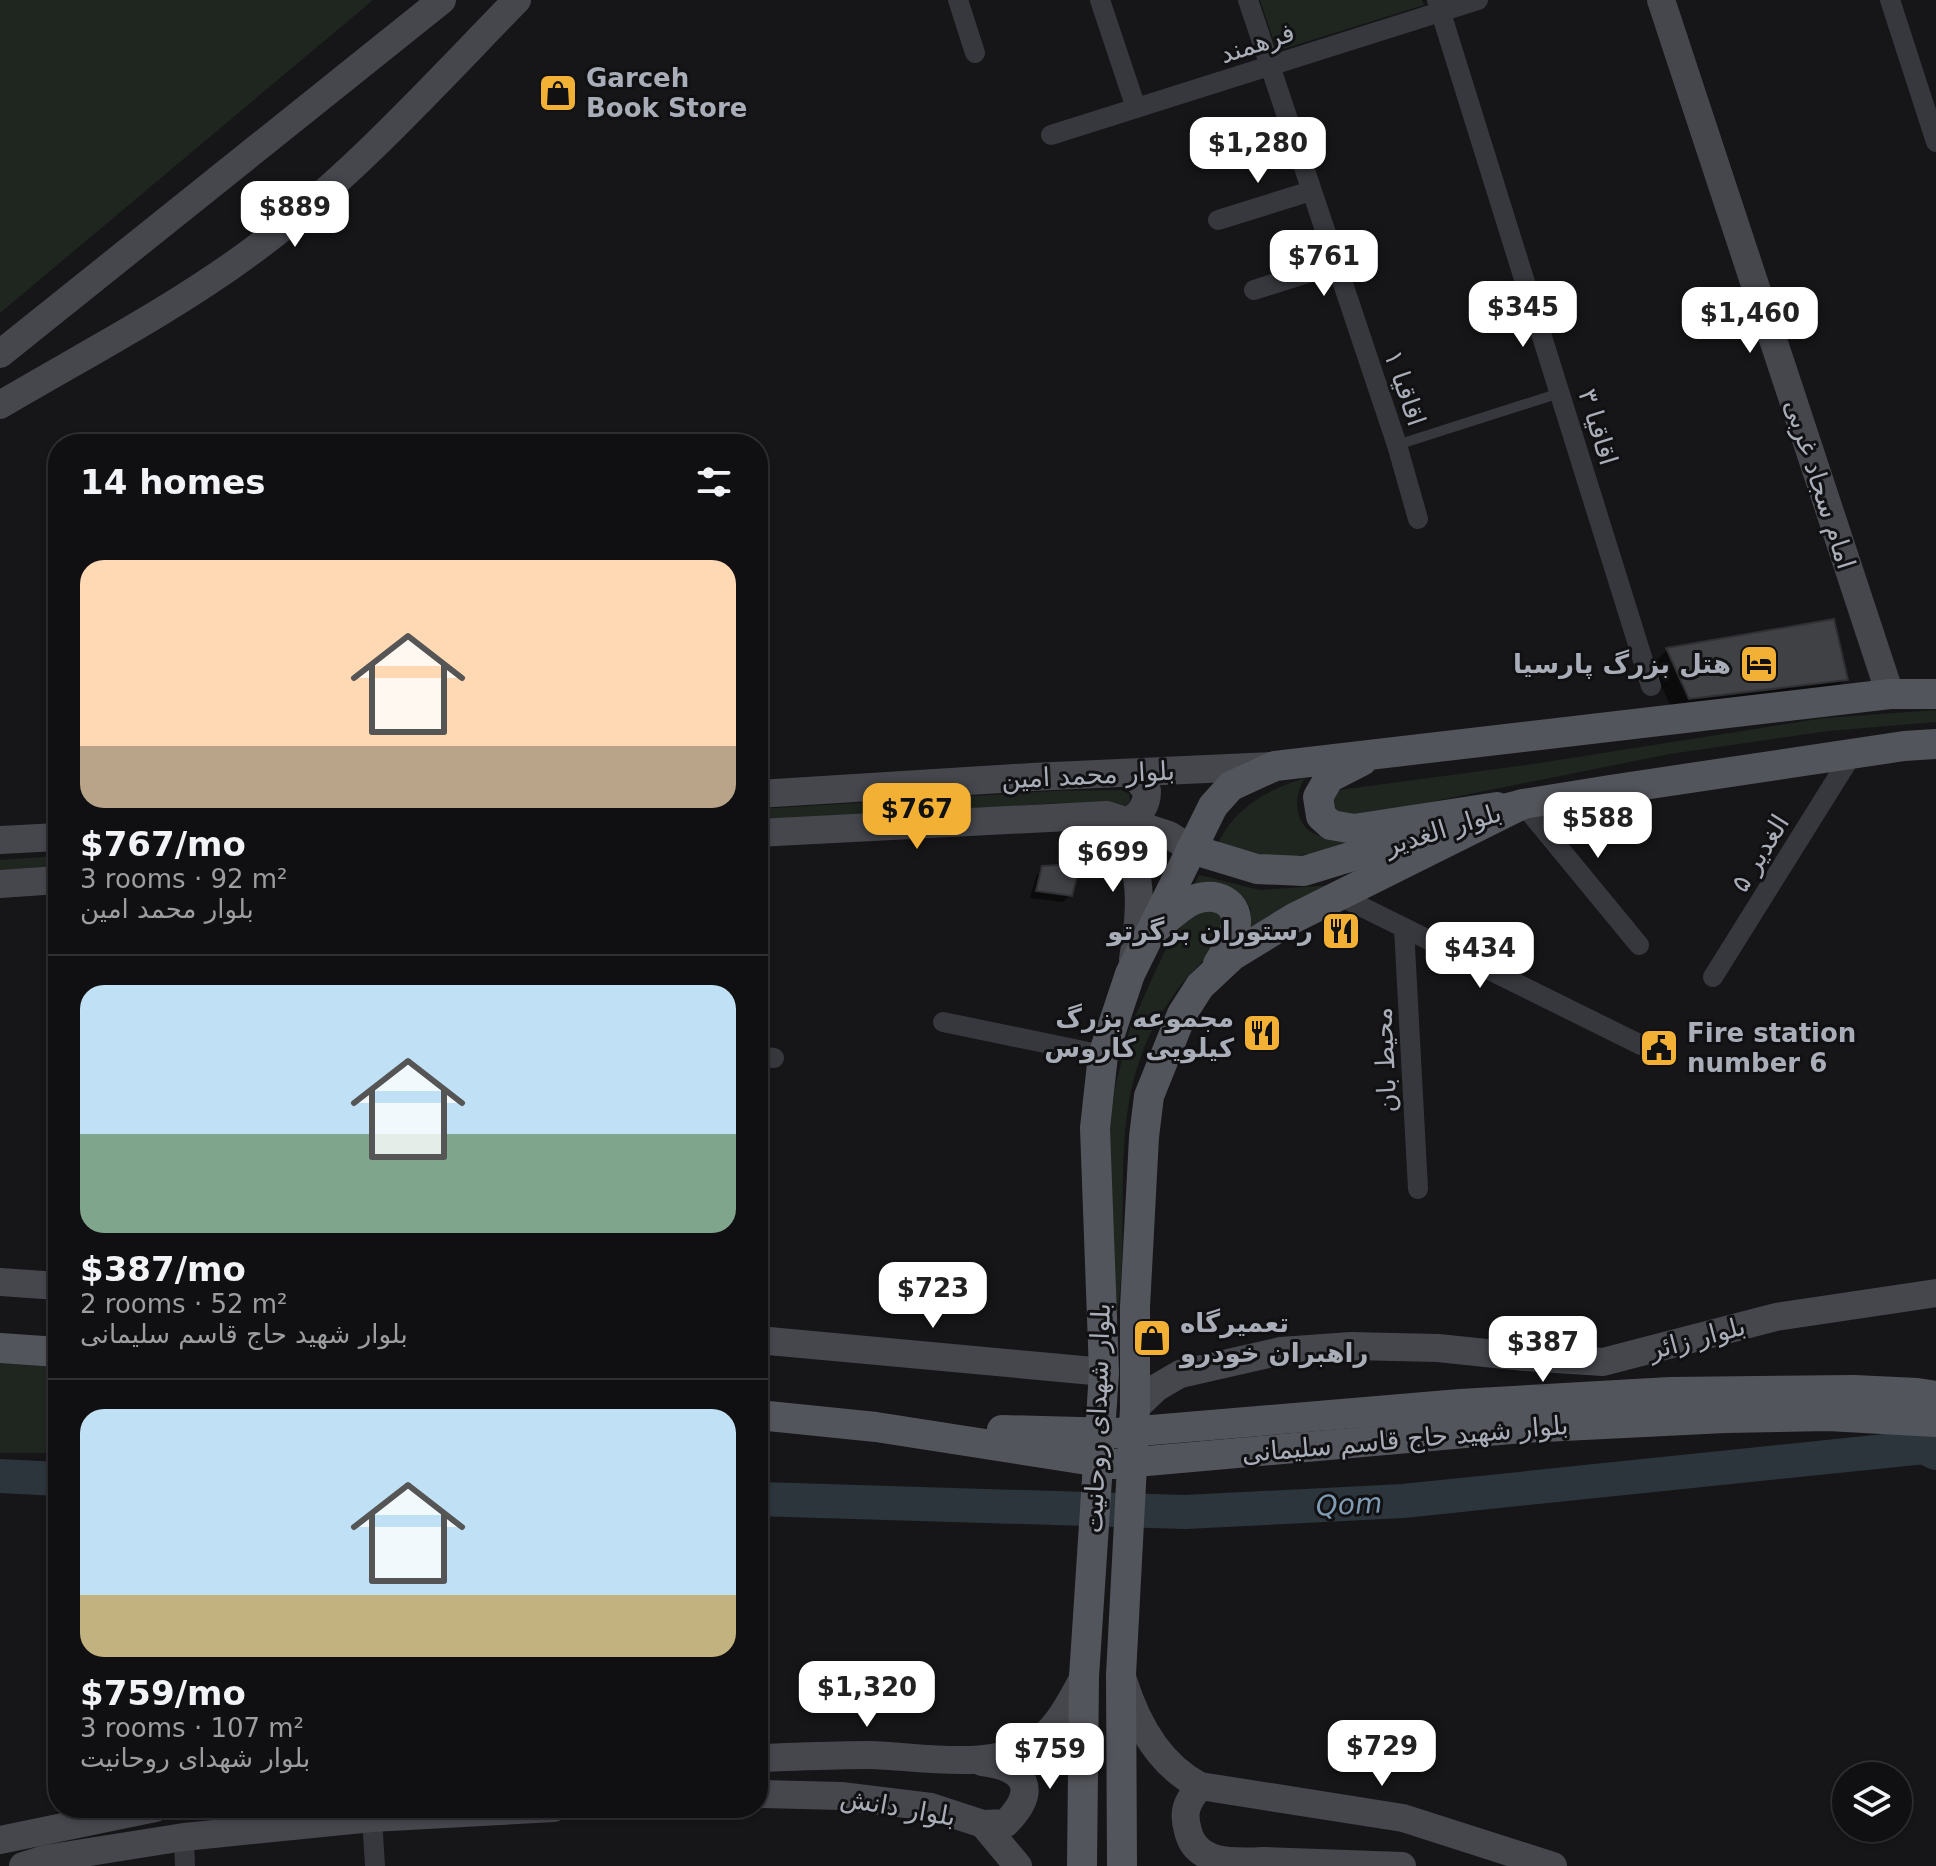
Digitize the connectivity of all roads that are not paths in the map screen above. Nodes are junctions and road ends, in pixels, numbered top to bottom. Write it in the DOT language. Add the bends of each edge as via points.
graph roads {
  1 [pos="442,0"];
  2 [pos="517,0"];
  3 [pos="958,0"];
  4 [pos="1100,0"];
  5 [pos="1248,0"];
  6 [pos="1478,0"];
  7 [pos="1661,0"];
  8 [pos="1890,0"];
  9 [pos="1439,6"];
  10 [pos="975,53"];
  11 [pos="1270,66"];
  12 [pos="1136,108"];
  13 [pos="1051,135"];
  14 [pos="1936,142"];
  15 [pos="1311,191"];
  16 [pos="1218,220"];
  17 [pos="1336,264"];
  18 [pos="1254,290"];
  19 [pos="0,354"];
  20 [pos="1560,393"];
  21 [pos="0,405"];
  22 [pos="1397,445"];
  23 [pos="1418,519"];
  24 [pos="1651,686"];
  25 [pos="1890,694"];
  26 [pos="1936,694"];
  27 [pos="1936,744"];
  28 [pos="1388,753"];
  29 [pos="1851,756"];
  30 [pos="1275,766"];
  31 [pos="1132,773"];
  32 [pos="768,793"];
  33 [pos="1523,804"];
  34 [pos="1073,816"];
  35 [pos="1127,822"];
  36 [pos="768,832"];
  37 [pos="48,838"];
  38 [pos="0,840"];
  39 [pos="1191,849"];
  40 [pos="48,881"];
  41 [pos="0,884"];
  42 [pos="1338,895"];
  43 [pos="1404,928"];
  44 [pos="1150,933"];
  45 [pos="1639,945"];
  46 [pos="1214,973"];
  47 [pos="1130,974"];
  48 [pos="1713,977"];
  49 [pos="943,1022"];
  50 [pos="1641,1045"];
  51 [pos="1103,1055"];
  52 [pos="1418,1189"];
  53 [pos="0,1282"];
  54 [pos="48,1285"];
  55 [pos="1936,1293"];
  56 [pos="768,1341"];
  57 [pos="0,1348"];
  58 [pos="48,1351"];
  59 [pos="1104,1372"];
  60 [pos="1930,1394"];
  61 [pos="1135,1408"];
  62 [pos="768,1416"];
  63 [pos="1936,1422"];
  64 [pos="876,1427"];
  65 [pos="1121,1675"];
  66 [pos="1084,1677"];
  67 [pos="768,1758"];
  68 [pos="975,1761"];
  69 [pos="1193,1782"];
  70 [pos="768,1794"];
  71 [pos="107,1818"];
  72 [pos="372,1818"];
  73 [pos="983,1824"];
  74 [pos="184,1837"];
  75 [pos="0,1840"];
  76 [pos="1259,1863"];
  77 [pos="23,1866"];
  78 [pos="185,1866"];
  79 [pos="375,1866"];
  80 [pos="1018,1866"];
  81 [pos="1082,1866"];
  82 [pos="1122,1866"];
  83 [pos="1402,1866"];
  84 [pos="1553,1866"];
  1 -- 19 [label="main road"];
  2 -- 21 [label="main road" via="373,148 249,253 177,302"];
  3 -- 10 [label="street"];
  4 -- 12 [label="street"];
  5 -- 11 [label="street, اقاقیا ۱"];
  6 -- 9 [label="street, فرهمند"];
  7 -- 25 [label="main road, امام سجاد غربی"];
  8 -- 14 [label="street"];
  9 -- 11 [label="street, فرهمند"];
  9 -- 20 [label="street, اقاقیا ۳"];
  11 -- 12 [label="street, فرهمند"];
  11 -- 15 [label="street, اقاقیا ۱"];
  12 -- 13 [label="street, فرهمند"];
  15 -- 16 [label="street"];
  15 -- 17 [label="street, اقاقیا ۱"];
  17 -- 18 [label="street"];
  17 -- 22 [label="street, اقاقیا ۱"];
  20 -- 22 [label="lane"];
  20 -- 24 [label="street, اقاقیا ۳"];
  22 -- 23 [label="street, اقاقیا ۱"];
  25 -- 26 [label="main road"];
  25 -- 28 [label="main road"];
  27 -- 29 [label="main road, بلوار الغدیر"];
  28 -- 30 [label="main road, بلوار شهدای روحانیت"];
  28 -- 33 [label="main road" via="1353,763 1329,778 1318,797 1321,816 1331,825 1354,829"];
  29 -- 33 [label="main road, بلوار الغدیر"];
  29 -- 48 [label="street, الغدیر ۵"];
  30 -- 31 [label="main road, بلوار محمد امین"];
  30 -- 39 [label="main road, بلوار شهدای روحانیت" via="1231,786 1213,806"];
  31 -- 32 [label="main road, بلوار محمد امین"];
  31 -- 35 [label="main road" via="1147,791 1147,802"];
  33 -- 39 [label="main road, بلوار الغدیر" via="1304,871 1257,869"];
  33 -- 42 [label="main road"];
  33 -- 45 [label="street"];
  34 -- 35 [label="main road, بلوار محمد امین" via="1107,815"];
  34 -- 36 [label="main road, بلوار محمد امین"];
  34 -- 47 [label="main road" via="1116,833 1129,849 1139,893"];
  35 -- 39 [label="main road, بلوار محمد امین" via="1169,835"];
  37 -- 38 [label="main road"];
  39 -- 44 [label="main road, بلوار شهدای روحانیت"];
  40 -- 41 [label="main road"];
  42 -- 43 [label="street"];
  42 -- 46 [label="main road" via="1232,956"];
  43 -- 50 [label="street"];
  43 -- 52 [label="street, محیط بان"];
  44 -- 46 [label="main road" via="1190,901 1221,897 1233,906 1236,918"];
  44 -- 47 [label="main road, بلوار شهدای روحانیت"];
  46 -- 61 [label="main road, بلوار شهدای روحانیت" via="1182,1014 1149,1096 1135,1307"];
  47 -- 51 [label="main road, بلوار شهدای روحانیت"];
  49 -- 51 [label="street"];
  51 -- 59 [label="main road, بلوار شهدای روحانیت" via="1095,1128"];
  53 -- 54 [label="main road"];
  55 -- 61 [label="main road, بلوار زائر" via="1776,1317 1603,1362 1438,1348 1281,1351 1180,1374"];
  56 -- 59 [label="main road"];
  57 -- 58 [label="main road"];
  59 -- 66 [label="main road, بلوار شهدای روحانیت, bridge"];
  60 -- 64 [label="main road, بلوار شهید حاج قاسم سلیمانی" via="1778,1389 1563,1396 1116,1433"];
  61 -- 65 [label="main road, بلوار شهدای روحانیت, bridge"];
  62 -- 64 [label="main road, بلوار شهید حاج قاسم سلیمانی"];
  63 -- 64 [label="main road, بلوار شهید حاج قاسم سلیمانی" via="1828,1416 1537,1427 1113,1464"];
  65 -- 69 [label="main road" via="1143,1730 1161,1755"];
  65 -- 82 [label="main road, بلوار شهدای روحانیت"];
  66 -- 68 [label="main road, بلوار دانش" via="1042,1738"];
  66 -- 81 [label="main road, بلوار شهدای روحانیت"];
  67 -- 68 [label="main road, بلوار دانش" via="868,1755"];
  68 -- 73 [label="main road" via="1012,1768 1024,1790 1020,1806 1006,1823"];
  69 -- 76 [label="main road" via="1184,1814 1196,1848 1211,1857"];
  69 -- 84 [label="main road" via="1403,1818"];
  70 -- 73 [label="main road, بلوار دانش" via="931,1807"];
  71 -- 75 [label="main road"];
  72 -- 74 [label="main road"];
  72 -- 79 [label="street"];
  73 -- 80 [label="main road, بلوار دانش"];
  74 -- 77 [label="main road"];
  74 -- 78 [label="street"];
  76 -- 83 [label="main road"];
}
